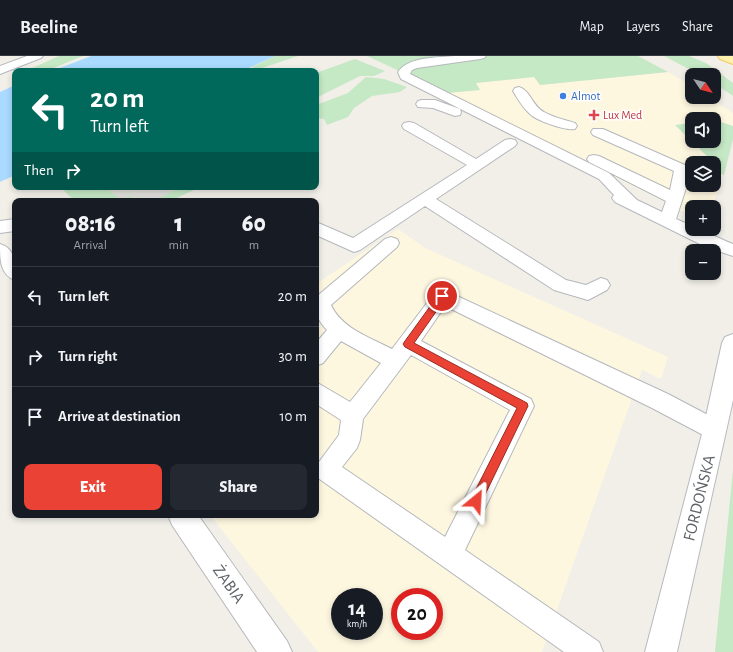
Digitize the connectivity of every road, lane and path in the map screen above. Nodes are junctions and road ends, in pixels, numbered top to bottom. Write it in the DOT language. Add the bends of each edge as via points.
graph roads {
  1 [pos="38,56"];
  2 [pos="480,56"];
  3 [pos="724,56"];
  4 [pos="733,60"];
  5 [pos="0,70"];
  6 [pos="519,91"];
  7 [pos="422,104"];
  8 [pos="409,126"];
  9 [pos="570,126"];
  10 [pos="598,132"];
  11 [pos="543,134"];
  12 [pos="510,143"];
  13 [pos="477,165"];
  14 [pos="425,199"];
  15 [pos="674,199"];
  16 [pos="632,204"];
  17 [pos="667,221"];
  18 [pos="12,225"];
  19 [pos="0,227"];
  20 [pos="319,233"];
  21 [pos="391,243"];
  22 [pos="733,250"];
  23 [pos="0,251"];
  24 [pos="12,269"];
  25 [pos="601,285"];
  26 [pos="339,330"];
  27 [pos="733,343"];
  28 [pos="401,352"];
  29 [pos="319,353"];
  30 [pos="319,394"];
  31 [pos="353,415"];
  32 [pos="715,430"];
  33 [pos="184,518"];
  34 [pos="449,556"];
  35 [pos="276,652"];
  36 [pos="589,652"];
  37 [pos="661,652"];
  1 -- 5 [label="lane"];
  2 -- 16 [label="lane" via="414,65 404,72 405,76 604,176"];
  3 -- 4 [label="main road"];
  6 -- 9 [label="lane" via="539,115"];
  7 -- 12 [label="lane" via="435,104 450,110"];
  8 -- 13 [label="lane"];
  10 -- 15 [label="lane" via="682,169"];
  11 -- 15 [label="lane"];
  12 -- 13 [label="lane"];
  12 -- 16 [label="lane"];
  13 -- 14 [label="lane"];
  14 -- 20 [label="lane" via="354,246"];
  14 -- 25 [label="lane" via="560,285 588,293"];
  15 -- 17 [label="lane"];
  16 -- 17 [label="lane"];
  17 -- 22 [label="lane" via="712,244"];
  18 -- 19 [label="lane"];
  21 -- 26 [label="lane" via="321,302 327,318"];
  23 -- 24 [label="main road"];
  26 -- 28 [label="lane"];
  26 -- 29 [label="lane"];
  27 -- 32 [label="main road, FORDOŃSKA"];
  28 -- 31 [label="lane"];
  28 -- 32 [label="lane" via="442,296"];
  28 -- 34 [label="lane" via="523,406"];
  30 -- 31 [label="lane"];
  31 -- 34 [label="lane" via="349,440 326,470"];
  32 -- 37 [label="main road, FORDOŃSKA"];
  33 -- 35 [label="main road, ŻABIA"];
  34 -- 36 [label="lane"];
}
